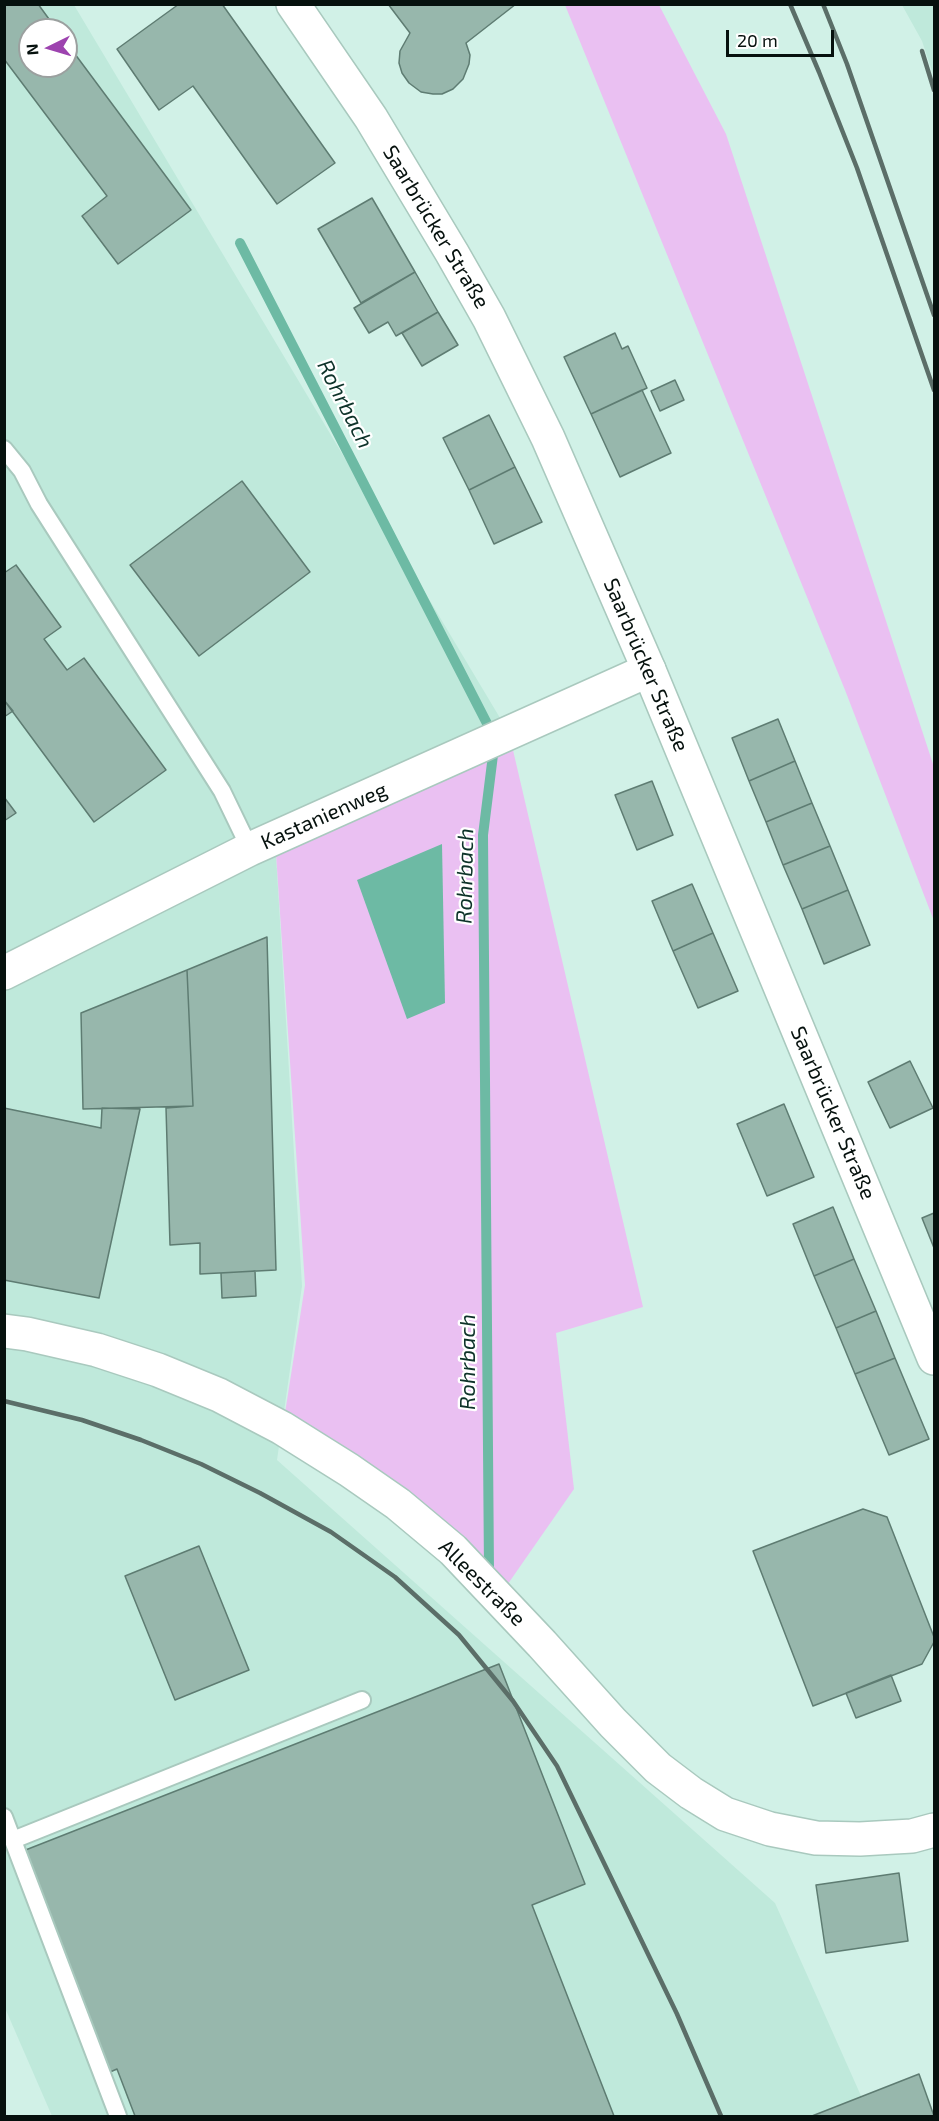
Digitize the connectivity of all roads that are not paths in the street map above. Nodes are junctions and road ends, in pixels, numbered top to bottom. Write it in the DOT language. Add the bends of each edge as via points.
graph roads {
  1 [pos="293,4"];
  2 [pos="4,449"];
  3 [pos="649,669"];
  4 [pos="250,849"];
  5 [pos="4,973"];
  6 [pos="4,1331"];
  7 [pos="934,1358"];
  8 [pos="362,1700"];
  9 [pos="4,1817"];
  10 [pos="934,1830"];
  11 [pos="13,1840"];
  12 [pos="118,2116"];
  1 -- 3 [label="street, Saarbrücker Straße" via="371,118 489,318 554,448"];
  2 -- 4 [label="lane" via="22,471 39,504 222,791"];
  3 -- 4 [label="street, Kastanienweg"];
  3 -- 7 [label="street, Saarbrücker Straße"];
  4 -- 5 [label="street, Kastanienweg"];
  6 -- 10 [label="street, Alleestraße" via="97,1350 158,1370 219,1395 349,1470 453,1550 658,1768 725,1814 770,1829 816,1838 912,1836"];
  8 -- 11 [label="lane"];
  9 -- 11 [label="lane"];
  11 -- 12 [label="lane"];
}
